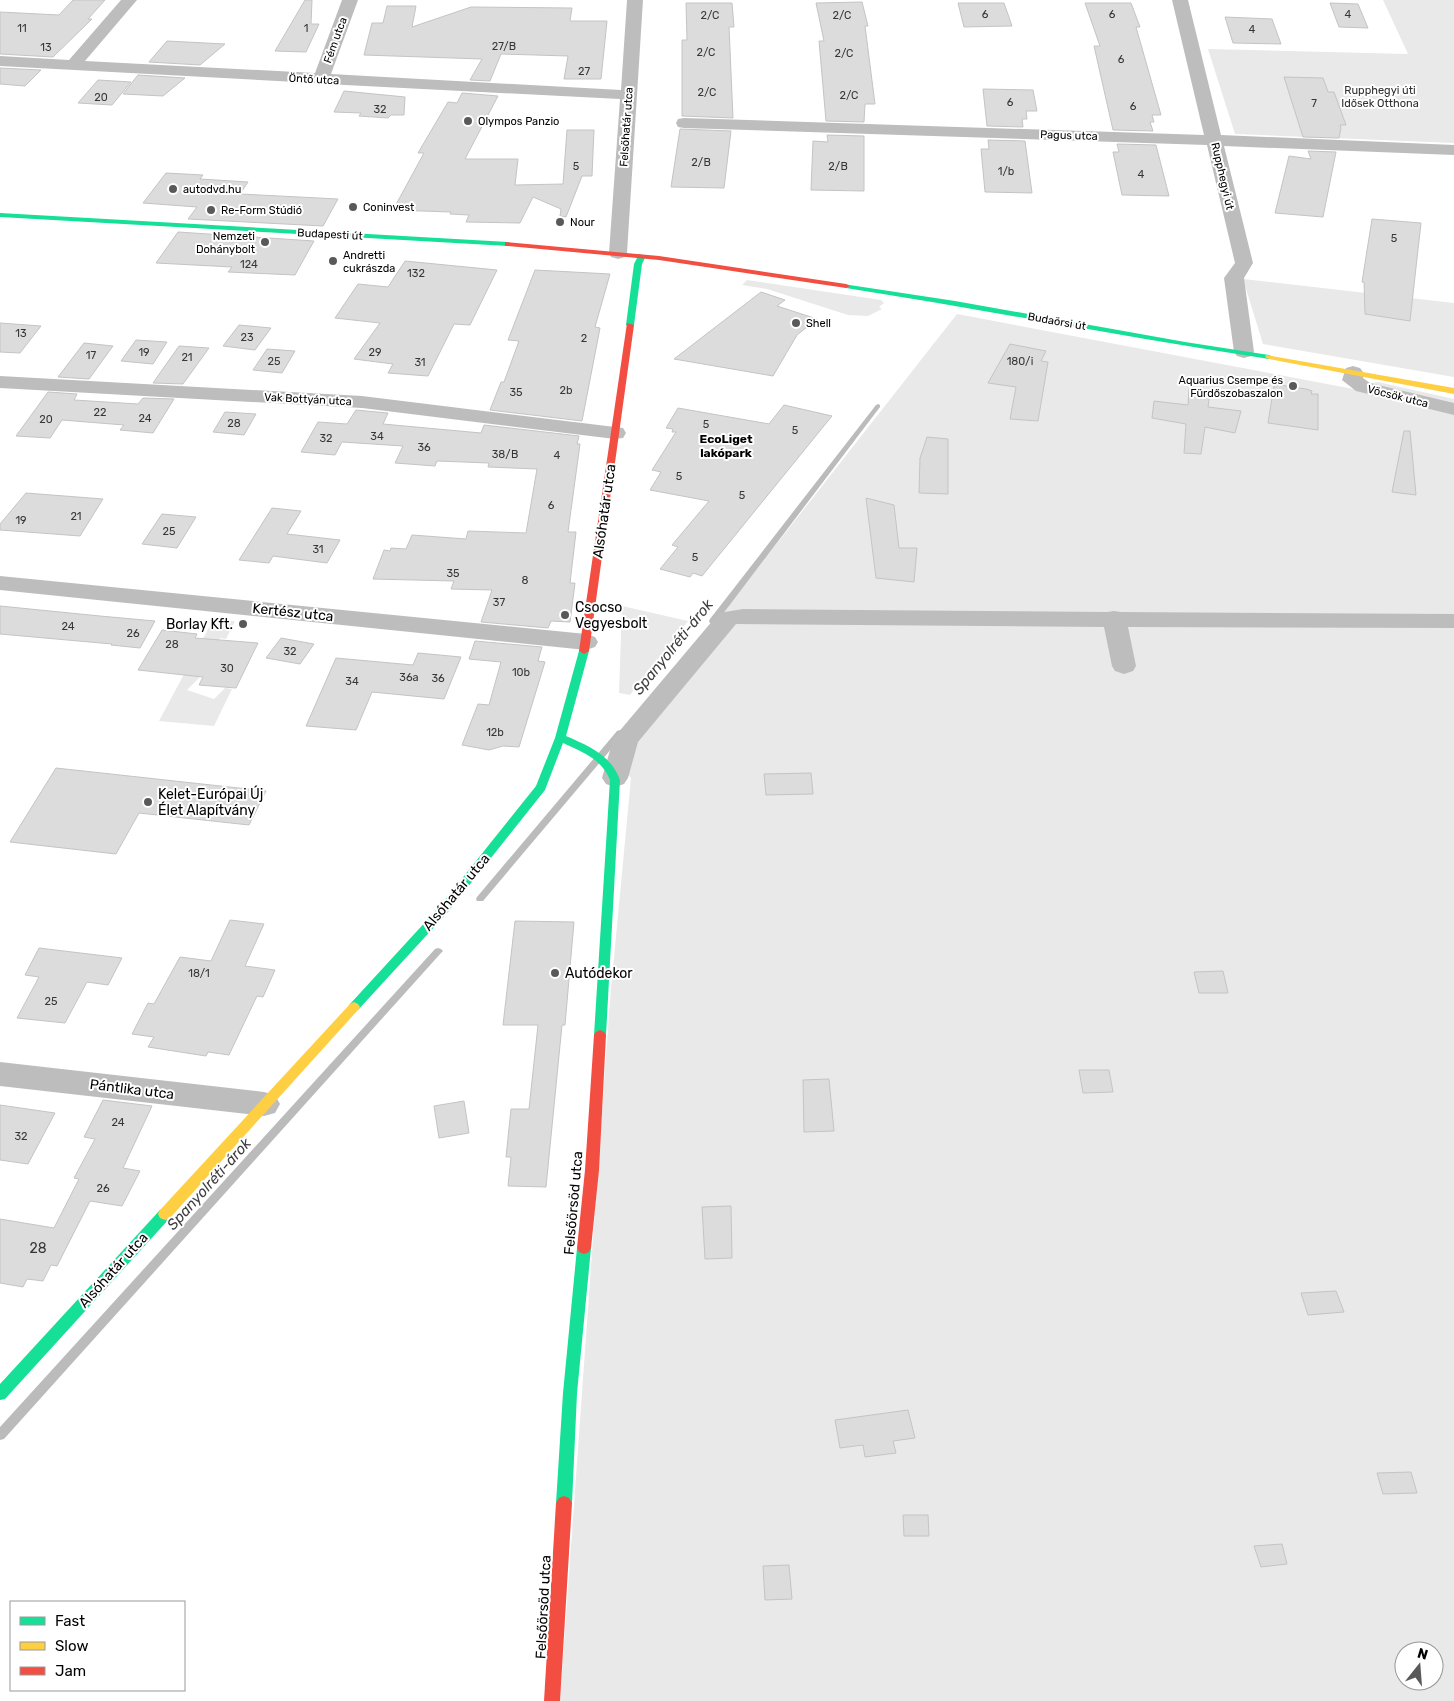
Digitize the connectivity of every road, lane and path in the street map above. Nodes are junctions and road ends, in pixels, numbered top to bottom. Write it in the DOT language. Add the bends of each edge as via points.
graph roads {
  1 [pos="129,0"];
  2 [pos="350,0"];
  3 [pos="635,0"];
  4 [pos="1180,0"];
  5 [pos="0,61"];
  6 [pos="73,65"];
  7 [pos="321,80"];
  8 [pos="629,95"];
  9 [pos="684,123"];
  10 [pos="1215,140"];
  11 [pos="1454,150"];
  12 [pos="0,215"];
  13 [pos="618,253"];
  14 [pos="642,256"];
  15 [pos="659,258"];
  16 [pos="1244,352"];
  17 [pos="1354,372"];
  18 [pos="0,382"];
  19 [pos="1454,391"];
  20 [pos="1454,410"];
  21 [pos="615,433"];
  22 [pos="0,583"];
  23 [pos="1114,618"];
  24 [pos="1454,621"];
  25 [pos="586,642"];
  26 [pos="1124,666"];
  27 [pos="560,738"];
  28 [pos="613,773"];
  29 [pos="0,1074"];
  30 [pos="264,1104"];
  31 [pos="0,1394"];
  32 [pos="552,1701"];
  1 -- 6 [label="street"];
  2 -- 7 [label="street, Fém utca"];
  3 -- 8 [label="street, Felsőhatár utca"];
  4 -- 10 [label="street, Rupphegyi út"];
  5 -- 6 [label="street, Öntő utca"];
  6 -- 7 [label="street, Öntő utca"];
  7 -- 8 [label="street, Öntő utca"];
  8 -- 13 [label="street, Felsőhatár utca"];
  9 -- 10 [label="street, Pagus utca"];
  10 -- 11 [label="street, Pagus utca"];
  10 -- 16 [label="street, Rupphegyi út" via="1244,263 1234,278"];
  12 -- 13 [label="street, Budapesti út"];
  13 -- 14 [label="street, Budapesti út"];
  14 -- 15 [label="street, Budapesti út"];
  14 -- 21 [label="street, Alsóhatár utca"];
  15 -- 16 [label="street, Budaörsi út" via="908,295"];
  16 -- 17 [label="street, Budaörsi út"];
  17 -- 19 [label="street, Budaörsi út"];
  17 -- 20 [label="street, Vöcsök utca" via="1352,380 1363,387"];
  18 -- 21 [label="street, Vak Bottyán utca" via="362,402"];
  21 -- 25 [label="street, Alsóhatár utca"];
  22 -- 25 [label="street, Kertész utca"];
  23 -- 24 [label="street"];
  23 -- 26 [label="street"];
  23 -- 28 [label="street" via="728,618 626,740"];
  25 -- 27 [label="street, Alsóhatár utca"];
  27 -- 28 [label="street" via="589,752"];
  27 -- 30 [label="street, Alsóhatár utca" via="541,787 444,909"];
  28 -- 32 [label="street, Felsőörsöd utca" via="592,1170 570,1393"];
  29 -- 30 [label="street, Pántlika utca"];
  30 -- 31 [label="street, Alsóhatár utca"];
}
